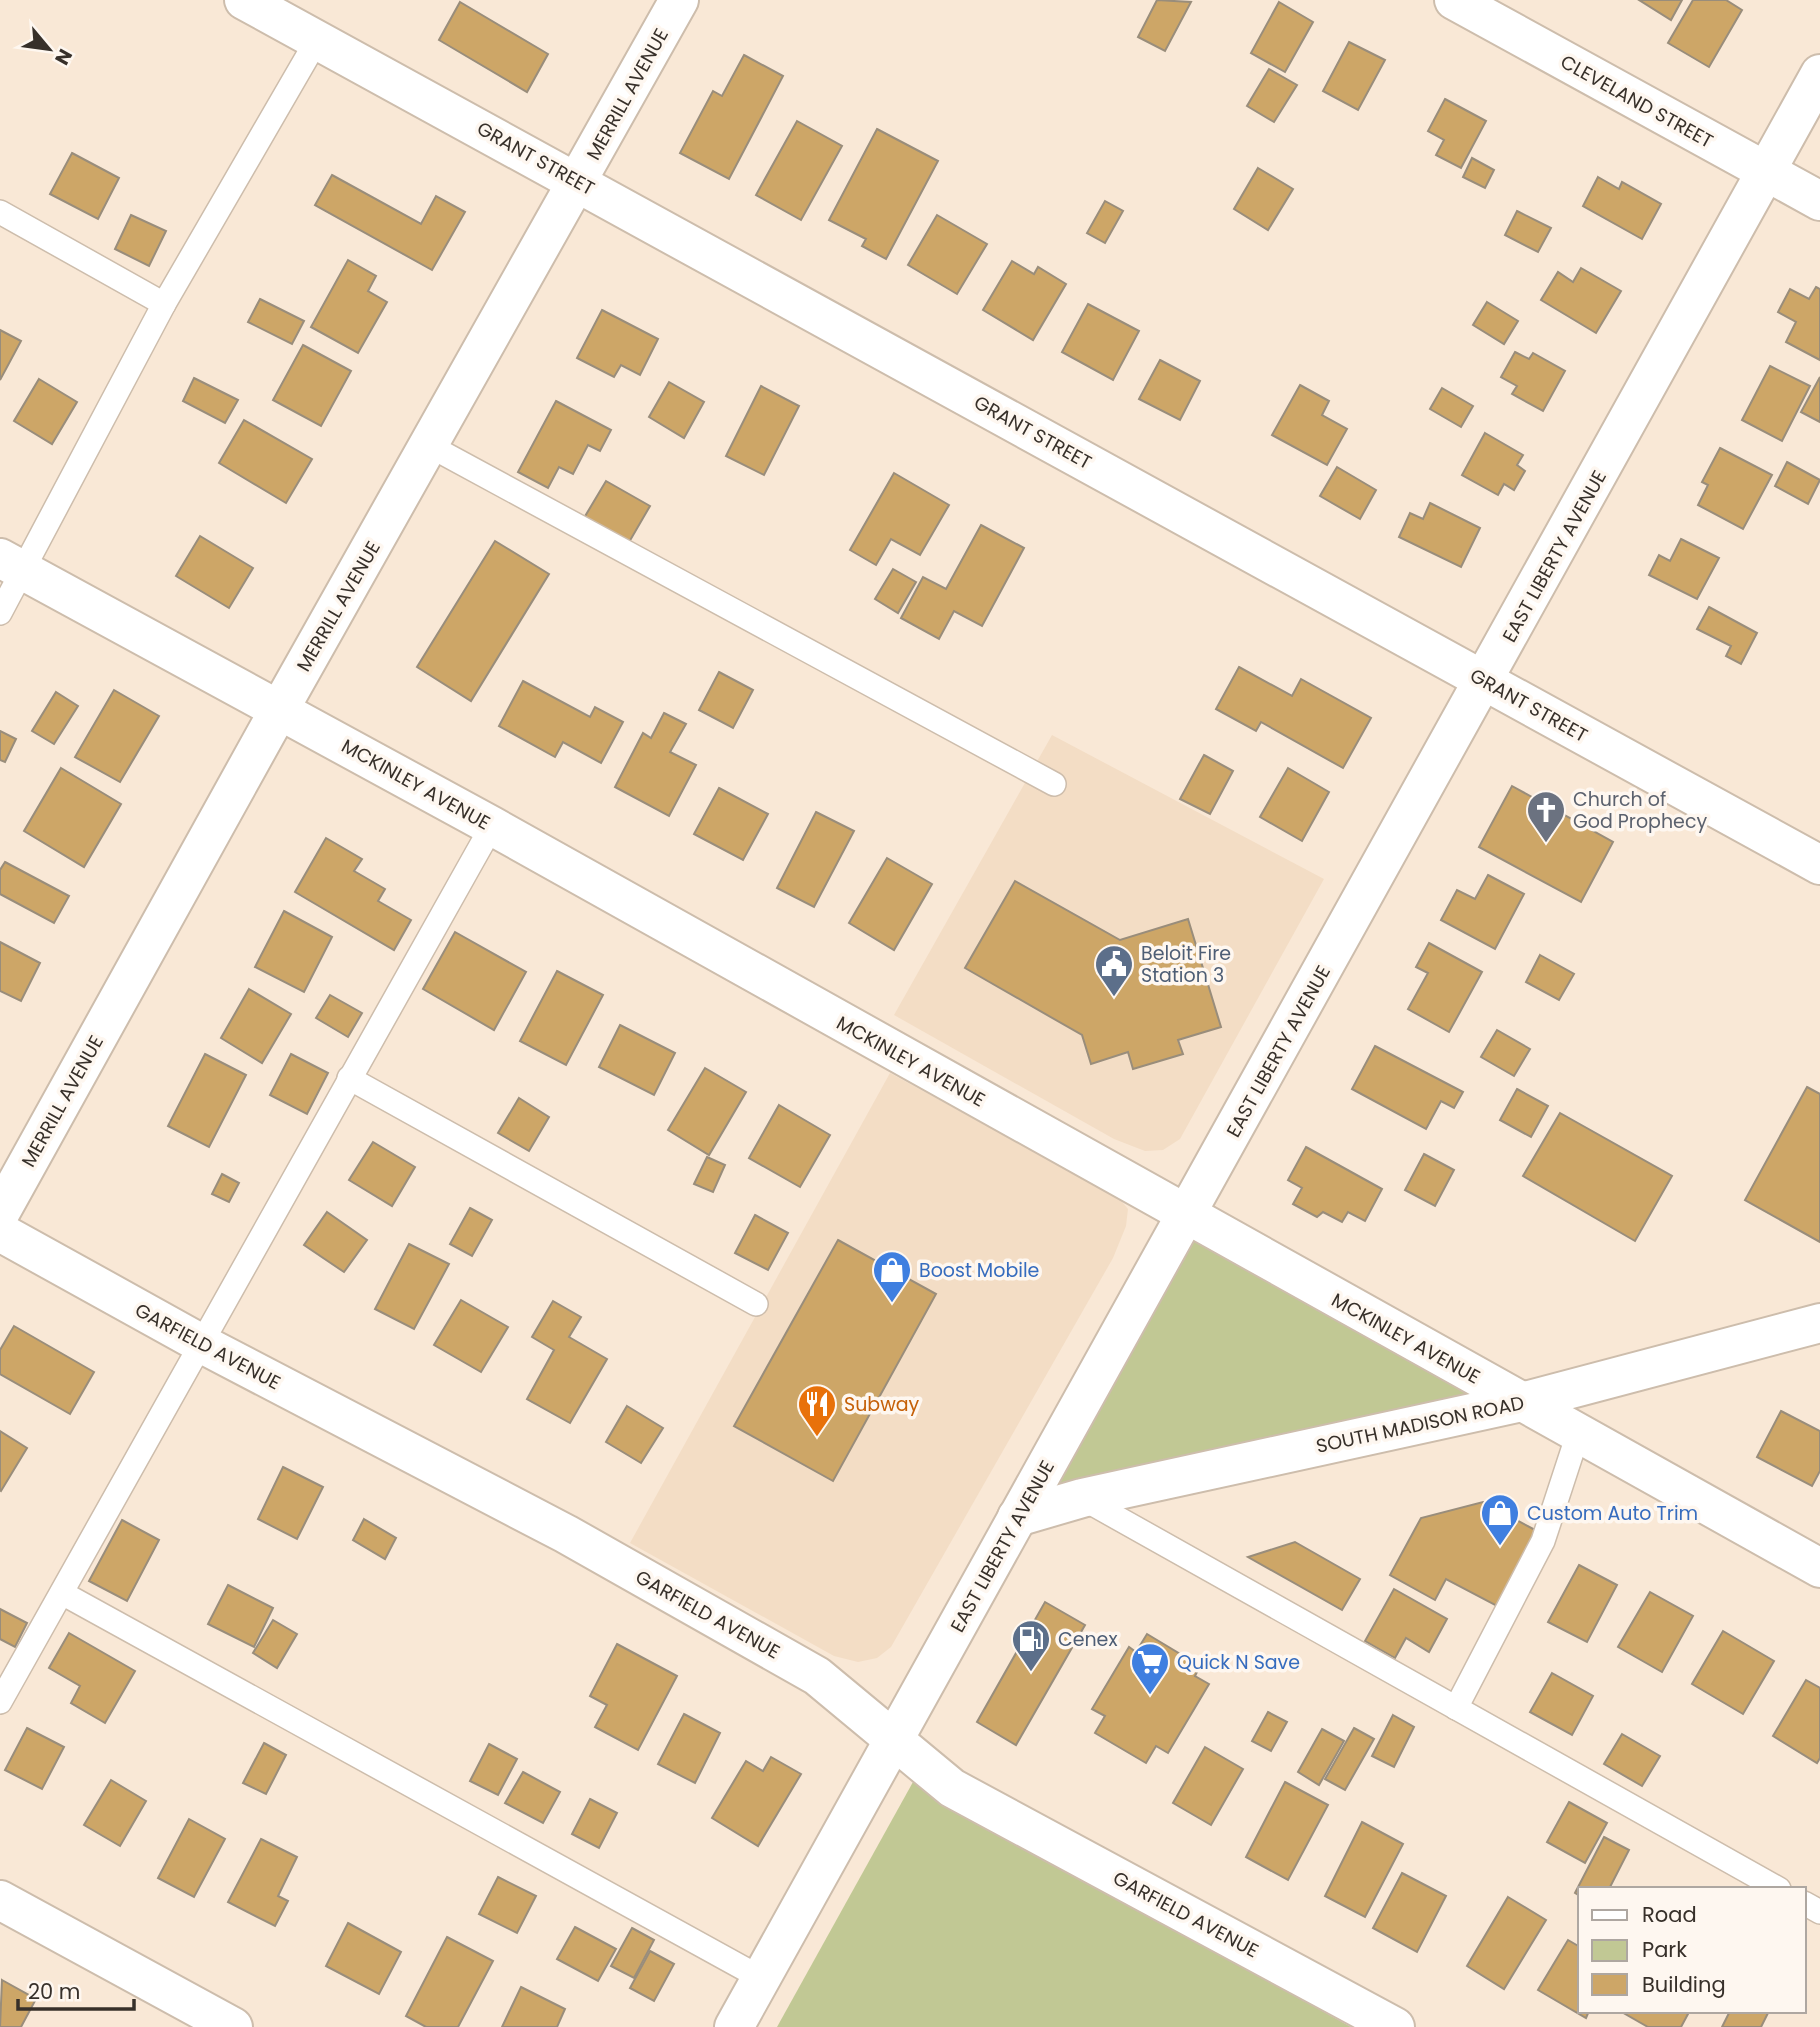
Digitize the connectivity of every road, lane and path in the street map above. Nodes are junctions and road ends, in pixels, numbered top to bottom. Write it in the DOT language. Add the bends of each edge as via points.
graph roads {
  1 [pos="244,0"];
  2 [pos="680,0"];
  3 [pos="1454,0"];
  4 [pos="317,40"];
  5 [pos="1820,74"];
  6 [pos="1766,171"];
  7 [pos="578,181"];
  8 [pos="1820,201"];
  9 [pos="0,212"];
  10 [pos="164,304"];
  11 [pos="430,446"];
  12 [pos="12,564"];
  13 [pos="0,613"];
  14 [pos="1485,681"];
  15 [pos="279,710"];
  16 [pos="1054,785"];
  17 [pos="492,826"];
  18 [pos="1820,865"];
  19 [pos="349,1078"];
  20 [pos="0,1213"];
  21 [pos="1186,1214"];
  22 [pos="0,1232"];
  23 [pos="756,1304"];
  24 [pos="1820,1323"];
  25 [pos="202,1344"];
  26 [pos="1522,1402"];
  27 [pos="1578,1434"];
  28 [pos="1082,1498"];
  29 [pos="1017,1517"];
  30 [pos="1820,1568"];
  31 [pos="62,1593"];
  32 [pos="0,1702"];
  33 [pos="1456,1708"];
  34 [pos="894,1742"];
  35 [pos="1775,1887"];
  36 [pos="0,1900"];
  37 [pos="761,1978"];
  38 [pos="233,2027"];
  39 [pos="734,2027"];
  40 [pos="1395,2027"];
  1 -- 4 [label="street, GRANT STREET"];
  2 -- 7 [label="street, MERRILL AVENUE"];
  3 -- 6 [label="street, CLEVELAND STREET"];
  4 -- 7 [label="street, GRANT STREET"];
  4 -- 10 [label="lane"];
  5 -- 6 [label="street, EAST LIBERTY AVENUE"];
  6 -- 8 [label="street, CLEVELAND STREET"];
  6 -- 14 [label="street, EAST LIBERTY AVENUE"];
  7 -- 11 [label="street, MERRILL AVENUE"];
  7 -- 14 [label="street, GRANT STREET"];
  9 -- 10 [label="lane"];
  10 -- 12 [label="lane"];
  11 -- 15 [label="street, MERRILL AVENUE"];
  11 -- 16 [label="lane"];
  12 -- 13 [label="lane"];
  12 -- 15 [label="street, MCKINLEY AVENUE"];
  14 -- 18 [label="street, GRANT STREET"];
  14 -- 21 [label="street, EAST LIBERTY AVENUE"];
  15 -- 17 [label="street, MCKINLEY AVENUE"];
  15 -- 20 [label="street, MERRILL AVENUE"];
  17 -- 19 [label="lane"];
  17 -- 21 [label="street, MCKINLEY AVENUE"];
  19 -- 23 [label="lane"];
  19 -- 25 [label="lane"];
  21 -- 26 [label="street, MCKINLEY AVENUE"];
  21 -- 29 [label="street, EAST LIBERTY AVENUE"];
  22 -- 25 [label="street, GARFIELD AVENUE"];
  24 -- 26 [label="street, SOUTH MADISON ROAD"];
  25 -- 31 [label="lane"];
  25 -- 34 [label="street, GARFIELD AVENUE" via="566,1534 817,1676"];
  26 -- 27 [label="street, MCKINLEY AVENUE"];
  26 -- 28 [label="street, SOUTH MADISON ROAD"];
  27 -- 30 [label="street, MCKINLEY AVENUE"];
  27 -- 33 [label="lane" via="1543,1541"];
  28 -- 29 [label="street, SOUTH MADISON ROAD"];
  28 -- 33 [label="lane"];
  29 -- 34 [label="street, EAST LIBERTY AVENUE"];
  31 -- 32 [label="lane"];
  31 -- 37 [label="lane"];
  33 -- 35 [label="lane"];
  34 -- 37 [label="street, EAST LIBERTY AVENUE"];
  34 -- 40 [label="street, GARFIELD AVENUE" via="952,1788"];
  36 -- 38 [label="street"];
  37 -- 39 [label="street, EAST LIBERTY AVENUE"];
}
